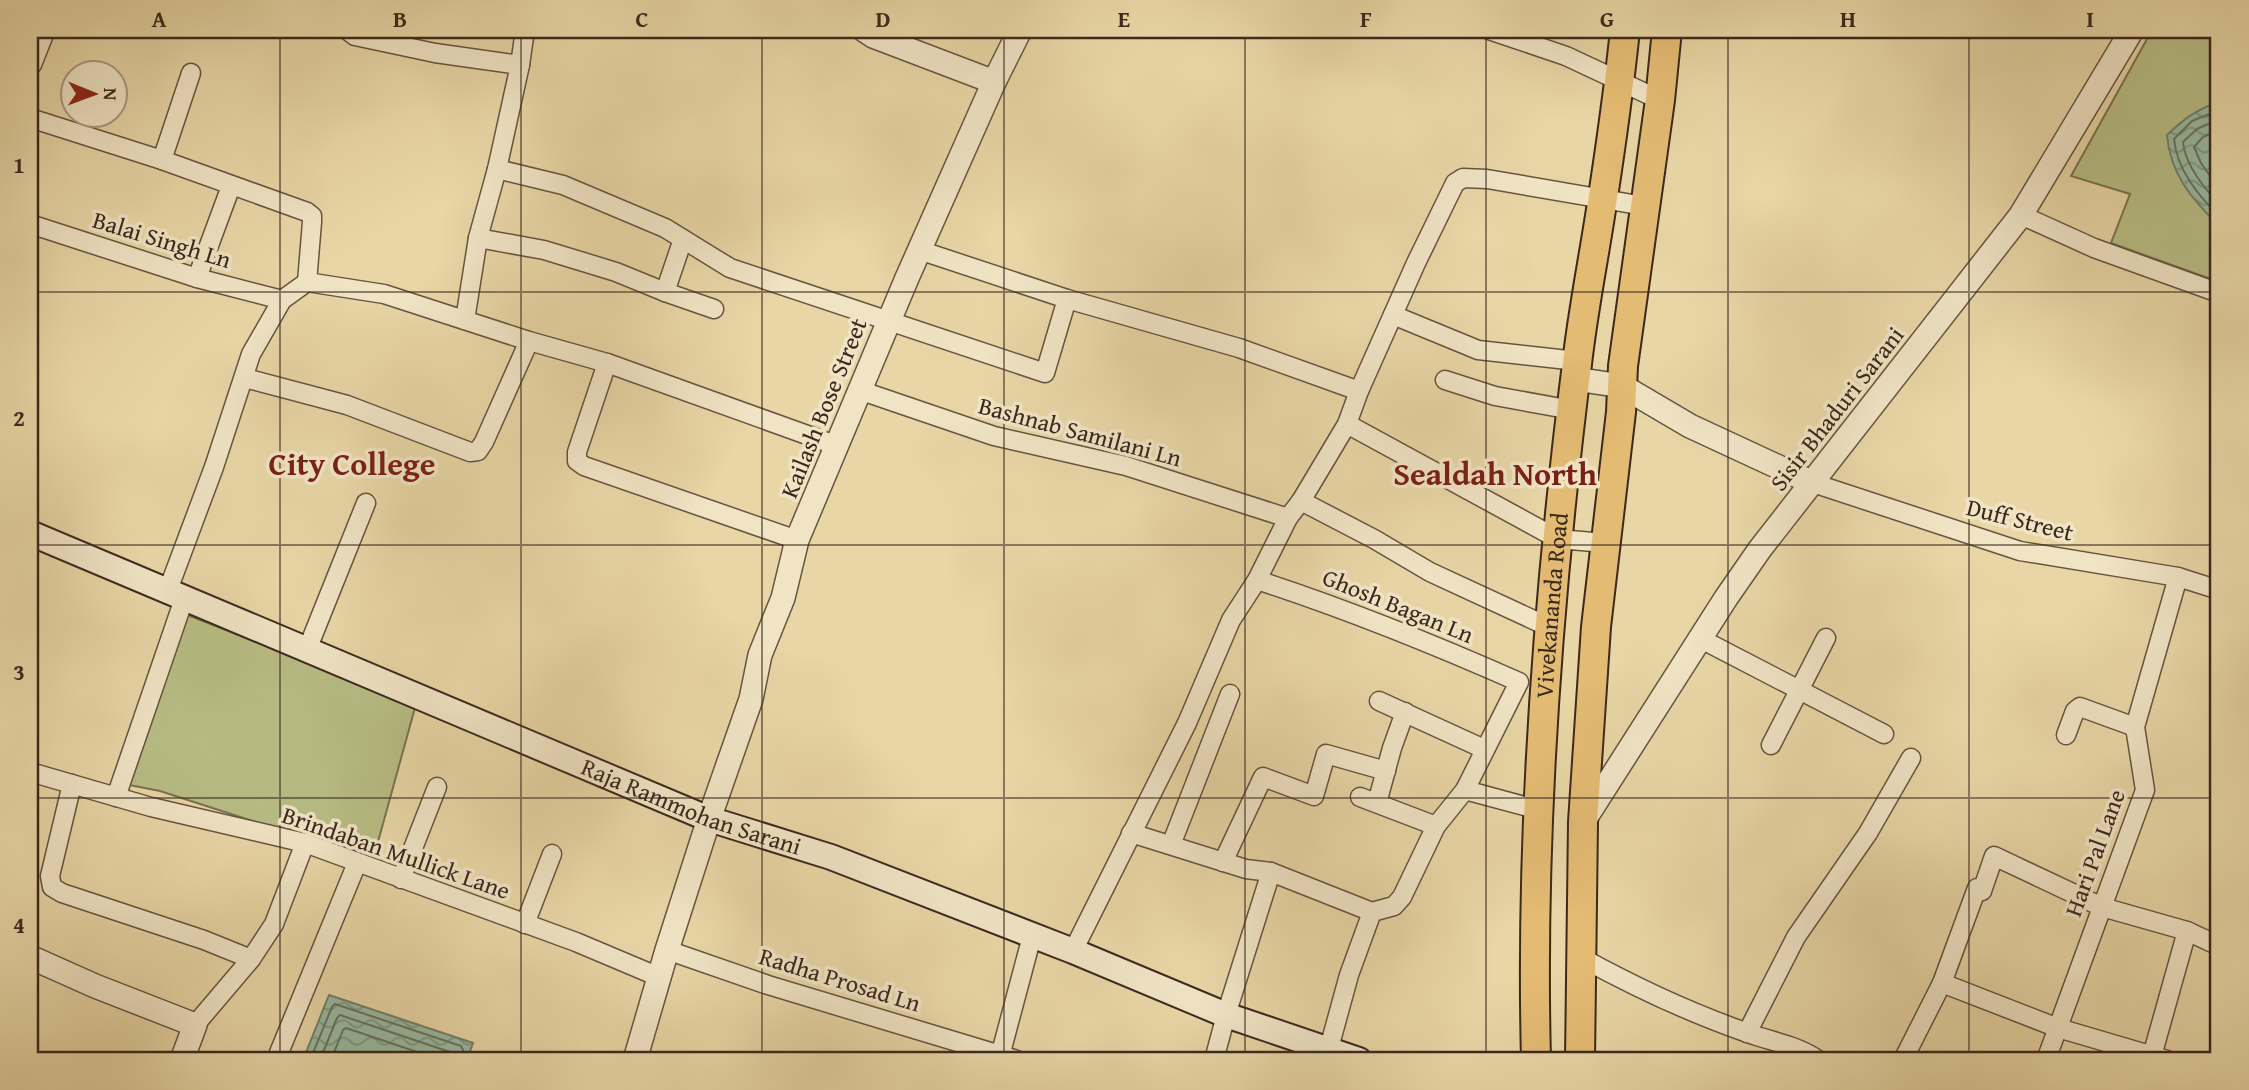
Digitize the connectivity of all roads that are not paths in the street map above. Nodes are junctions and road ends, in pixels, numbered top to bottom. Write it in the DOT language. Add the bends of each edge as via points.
graph roads {
  1 [pos="43,30"];
  2 [pos="346,30"];
  3 [pos="525,30"];
  4 [pos="864,30"];
  5 [pos="1020,30"];
  6 [pos="1489,30"];
  7 [pos="1625,30"];
  8 [pos="1667,30"];
  9 [pos="2132,30"];
  10 [pos="30,63"];
  11 [pos="520,65"];
  12 [pos="191,73"];
  13 [pos="1619,81"];
  14 [pos="994,82"];
  15 [pos="1660,100"];
  16 [pos="30,118"];
  17 [pos="162,160"];
  18 [pos="497,169"];
  19 [pos="231,186"];
  20 [pos="1603,200"];
  21 [pos="1644,206"];
  22 [pos="2021,215"];
  23 [pos="30,223"];
  24 [pos="478,238"];
  25 [pos="683,239"];
  26 [pos="919,250"];
  27 [pos="197,278"];
  28 [pos="307,282"];
  29 [pos="665,292"];
  30 [pos="2219,293"];
  31 [pos="1067,299"];
  32 [pos="282,300"];
  33 [pos="715,309"];
  34 [pos="1394,315"];
  35 [pos="889,319"];
  36 [pos="465,320"];
  37 [pos="529,341"];
  38 [pos="607,363"];
  39 [pos="1576,370"];
  40 [pos="245,378"];
  41 [pos="1445,380"];
  42 [pos="1622,386"];
  43 [pos="859,390"];
  44 [pos="1359,391"];
  45 [pos="1572,410"];
  46 [pos="1347,424"];
  47 [pos="835,445"];
  48 [pos="1813,483"];
  49 [pos="1301,501"];
  50 [pos="366,503"];
  51 [pos="1288,518"];
  52 [pos="30,533"];
  53 [pos="1558,539"];
  54 [pos="797,540"];
  55 [pos="1605,543"];
  56 [pos="2178,577"];
  57 [pos="1256,580"];
  58 [pos="2219,590"];
  59 [pos="176,593"];
  60 [pos="1550,623"];
  61 [pos="1826,638"];
  62 [pos="1701,639"];
  63 [pos="307,650"];
  64 [pos="1799,691"];
  65 [pos="1230,694"];
  66 [pos="1379,701"];
  67 [pos="1405,712"];
  68 [pos="2135,727"];
  69 [pos="1884,734"];
  70 [pos="2066,735"];
  71 [pos="1770,745"];
  72 [pos="1484,749"];
  73 [pos="1912,758"];
  74 [pos="1386,771"];
  75 [pos="30,772"];
  76 [pos="72,784"];
  77 [pos="437,787"];
  78 [pos="1465,790"];
  79 [pos="116,797"];
  80 [pos="1539,810"];
  81 [pos="709,819"];
  82 [pos="1583,822"];
  83 [pos="1436,826"];
  84 [pos="1131,833"];
  85 [pos="305,844"];
  86 [pos="1171,845"];
  87 [pos="552,854"];
  88 [pos="1223,862"];
  89 [pos="357,863"];
  90 [pos="1271,872"];
  91 [pos="401,879"];
  92 [pos="2102,907"];
  93 [pos="1371,912"];
  94 [pos="525,924"];
  95 [pos="2187,931"];
  96 [pos="1032,936"];
  97 [pos="2219,946"];
  98 [pos="667,950"];
  99 [pos="1073,951"];
  100 [pos="30,957"];
  101 [pos="1582,958"];
  102 [pos="251,959"];
  103 [pos="659,977"];
  104 [pos="1942,983"];
  105 [pos="1226,1015"];
  106 [pos="195,1025"];
  107 [pos="2058,1028"];
  108 [pos="1747,1033"];
  109 [pos="1328,1055"];
  110 [pos="999,1057"];
  111 [pos="2160,1058"];
  112 [pos="182,1060"];
  113 [pos="276,1060"];
  114 [pos="635,1060"];
  115 [pos="1017,1060"];
  116 [pos="1214,1060"];
  117 [pos="1359,1060"];
  118 [pos="1536,1060"];
  119 [pos="1580,1060"];
  120 [pos="1818,1060"];
  121 [pos="1903,1060"];
  122 [pos="2046,1060"];
  1 -- 10 [label="street"];
  2 -- 11 [label="street" via="355,36 435,53"];
  3 -- 11 [label="street"];
  4 -- 14 [label="street"];
  5 -- 14 [label="street, Kailash Bose Street"];
  6 -- 13 [label="street" via="1566,56"];
  7 -- 13 [label="main road, Vivekananda Road"];
  8 -- 15 [label="main road, Vivekananda Road"];
  9 -- 22 [label="street, Sisir Bhaduri Sarani"];
  11 -- 18 [label="street"];
  12 -- 17 [label="street"];
  13 -- 15 [label="street"];
  13 -- 20 [label="main road, Vivekananda Road"];
  14 -- 26 [label="street, Kailash Bose Street"];
  15 -- 21 [label="main road, Vivekananda Road"];
  16 -- 17 [label="street"];
  17 -- 19 [label="street"];
  18 -- 24 [label="street"];
  18 -- 25 [label="street" via="563,185"];
  19 -- 27 [label="street"];
  19 -- 28 [label="street" via="312,216"];
  20 -- 21 [label="street"];
  20 -- 34 [label="street" via="1463,178 1448,194"];
  20 -- 39 [label="main road, Vivekananda Road"];
  21 -- 42 [label="main road, Vivekananda Road"];
  22 -- 30 [label="street" via="2094,248"];
  22 -- 48 [label="street, Sisir Bhaduri Sarani"];
  23 -- 27 [label="street, Balai Singh Ln"];
  24 -- 29 [label="street" via="544,250"];
  24 -- 36 [label="street"];
  25 -- 29 [label="street"];
  25 -- 35 [label="street" via="730,268"];
  26 -- 31 [label="street"];
  26 -- 35 [label="street, Kailash Bose Street"];
  27 -- 32 [label="street, Balai Singh Ln"];
  28 -- 32 [label="street"];
  28 -- 36 [label="street" via="384,294"];
  29 -- 33 [label="street"];
  31 -- 35 [label="street" via="1045,373"];
  31 -- 44 [label="street" via="1239,348"];
  32 -- 40 [label="street" via="251,354"];
  34 -- 39 [label="street" via="1478,351"];
  34 -- 44 [label="street"];
  35 -- 43 [label="street, Kailash Bose Street"];
  36 -- 37 [label="street"];
  37 -- 38 [label="street"];
  37 -- 40 [label="street" via="478,451 470,452 347,405"];
  38 -- 47 [label="street"];
  38 -- 54 [label="street" via="577,461"];
  39 -- 42 [label="street"];
  39 -- 45 [label="main road, Vivekananda Road"];
  40 -- 59 [label="street"];
  41 -- 45 [label="street" via="1495,396"];
  42 -- 48 [label="street" via="1690,426"];
  42 -- 55 [label="main road, Vivekananda Road"];
  43 -- 47 [label="street, Kailash Bose Street"];
  43 -- 51 [label="street, Bashnab Samilani Ln" via="994,436 1126,466"];
  44 -- 46 [label="street"];
  45 -- 53 [label="main road, Vivekananda Road"];
  46 -- 49 [label="street"];
  46 -- 53 [label="street"];
  47 -- 54 [label="street, Kailash Bose Street"];
  48 -- 56 [label="street, Duff Street" via="2020,551"];
  48 -- 62 [label="street, Sisir Bhaduri Sarani" via="1760,550"];
  49 -- 51 [label="street"];
  49 -- 60 [label="street" via="1430,572 1538,622"];
  50 -- 63 [label="street"];
  51 -- 57 [label="street"];
  52 -- 59 [label="main road, Raja Rammohan Sarani"];
  53 -- 55 [label="street"];
  53 -- 60 [label="main road, Vivekananda Road"];
  54 -- 81 [label="street, Kailash Bose Street" via="783,598 760,655 751,699"];
  55 -- 82 [label="main road, Vivekananda Road"];
  56 -- 58 [label="street, Duff Street"];
  56 -- 68 [label="street, Hari Pal Lane"];
  57 -- 72 [label="street, Ghosh Bagan Ln" via="1316,599 1519,682"];
  57 -- 84 [label="street" via="1231,620"];
  59 -- 63 [label="main road, Raja Rammohan Sarani"];
  59 -- 79 [label="street"];
  60 -- 80 [label="main road, Vivekananda Road"];
  61 -- 64 [label="street"];
  62 -- 64 [label="street"];
  62 -- 82 [label="street, Sisir Bhaduri Sarani"];
  63 -- 81 [label="main road, Raja Rammohan Sarani"];
  64 -- 69 [label="street"];
  64 -- 71 [label="street"];
  65 -- 86 [label="street"];
  66 -- 67 [label="street"];
  67 -- 72 [label="street"];
  67 -- 74 [label="street"];
  68 -- 70 [label="street" via="2080,706"];
  68 -- 92 [label="street, Hari Pal Lane" via="2145,790"];
  72 -- 78 [label="street"];
  73 -- 108 [label="street" via="1796,937"];
  74 -- 83 [label="street" via="1369,800"];
  74 -- 88 [label="street" via="1326,754 1314,796 1263,777"];
  75 -- 76 [label="street, Brindaban Mullick Lane"];
  76 -- 79 [label="street, Brindaban Mullick Lane"];
  76 -- 102 [label="street" via="50,876 52,887"];
  77 -- 91 [label="street"];
  78 -- 80 [label="street"];
  78 -- 83 [label="street"];
  79 -- 85 [label="street, Brindaban Mullick Lane"];
  80 -- 118 [label="main road, Vivekananda Road" via="1533,951"];
  81 -- 96 [label="main road, Raja Rammohan Sarani" via="831,857"];
  81 -- 98 [label="street, Kailash Bose Street"];
  82 -- 101 [label="main road, Vivekananda Road"];
  83 -- 93 [label="street" via="1402,897 1394,906"];
  84 -- 86 [label="street"];
  84 -- 99 [label="street"];
  85 -- 89 [label="street, Brindaban Mullick Lane"];
  85 -- 102 [label="street" via="274,924"];
  86 -- 88 [label="street"];
  87 -- 94 [label="street"];
  88 -- 90 [label="street"];
  89 -- 91 [label="street, Brindaban Mullick Lane"];
  89 -- 113 [label="street"];
  90 -- 93 [label="street"];
  90 -- 105 [label="street"];
  91 -- 94 [label="street, Brindaban Mullick Lane"];
  92 -- 95 [label="street"];
  92 -- 104 [label="street" via="1994,856 1982,891 1977,888"];
  92 -- 107 [label="street, Hari Pal Lane"];
  93 -- 109 [label="street"];
  94 -- 103 [label="street, Brindaban Mullick Lane"];
  95 -- 97 [label="street"];
  95 -- 111 [label="street"];
  96 -- 99 [label="main road, Raja Rammohan Sarani"];
  96 -- 110 [label="street"];
  98 -- 103 [label="street, Kailash Bose Street"];
  98 -- 110 [label="street, Radha Prosad Ln"];
  99 -- 105 [label="main road, Raja Rammohan Sarani"];
  100 -- 106 [label="street"];
  101 -- 108 [label="street" via="1625,983"];
  101 -- 119 [label="main road, Vivekananda Road"];
  102 -- 106 [label="street"];
  103 -- 114 [label="street, Kailash Bose Street"];
  104 -- 107 [label="street"];
  104 -- 121 [label="street"];
  105 -- 109 [label="main road, Raja Rammohan Sarani"];
  105 -- 116 [label="street"];
  106 -- 112 [label="street"];
  107 -- 111 [label="street"];
  107 -- 122 [label="street, Hari Pal Lane"];
  108 -- 120 [label="street" via="1805,1051"];
  109 -- 117 [label="main road, Raja Rammohan Sarani"];
  110 -- 115 [label="street, Radha Prosad Ln"];
}
